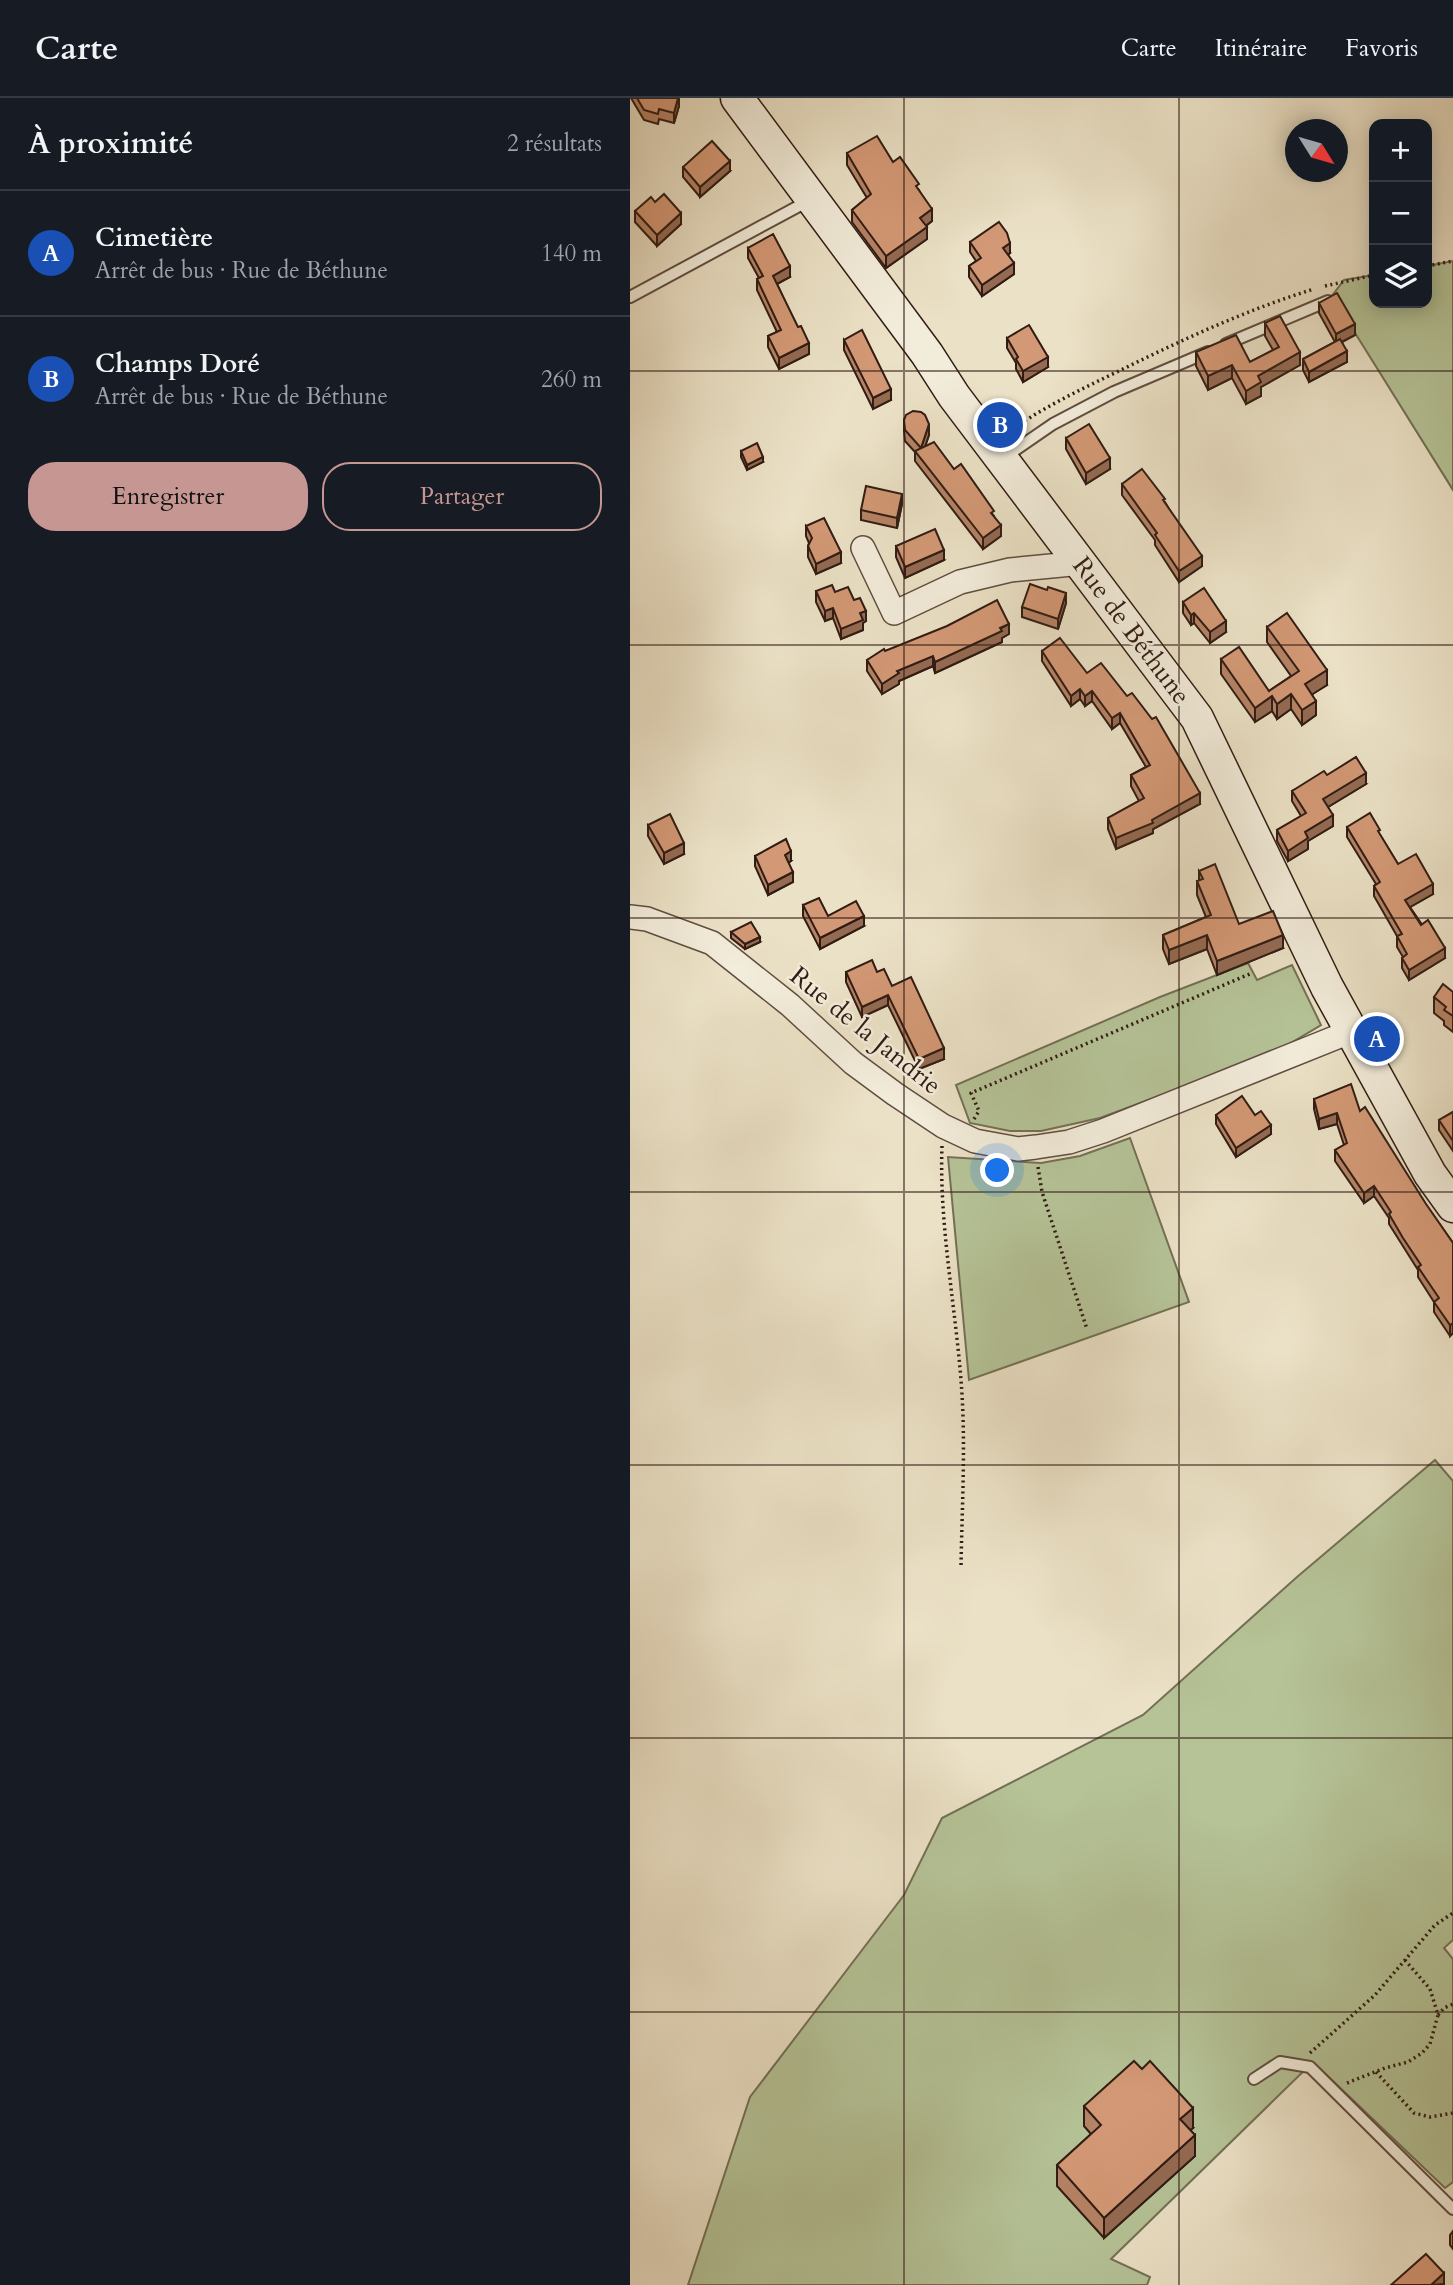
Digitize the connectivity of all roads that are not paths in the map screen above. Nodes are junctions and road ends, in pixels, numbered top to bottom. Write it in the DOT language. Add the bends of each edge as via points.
graph roads {
  1 [pos="737,98"];
  2 [pos="813,199"];
  3 [pos="630,297"];
  4 [pos="1328,301"];
  5 [pos="1003,458"];
  6 [pos="863,548"];
  7 [pos="1082,563"];
  8 [pos="630,916"];
  9 [pos="1352,1031"];
  10 [pos="1453,1206"];
  11 [pos="1254,2079"];
  12 [pos="1453,2209"];
  1 -- 2 [label="street, Rue de Béthune"];
  2 -- 3 [label="lane"];
  2 -- 5 [label="street, Rue de Béthune"];
  4 -- 5 [label="lane" via="1114,392 1053,424"];
  5 -- 7 [label="street, Rue de Béthune"];
  6 -- 7 [label="street" via="894,613 960,582 1010,570"];
  7 -- 9 [label="street, Rue de Béthune" via="1197,718"];
  8 -- 9 [label="street, Rue de la Jandrie" via="712,943 853,1063 943,1126 975,1141 1018,1149 1069,1142 1103,1130"];
  9 -- 10 [label="street, Rue de Béthune" via="1430,1174"];
  11 -- 12 [label="lane" via="1280,2062 1310,2067"];
}
